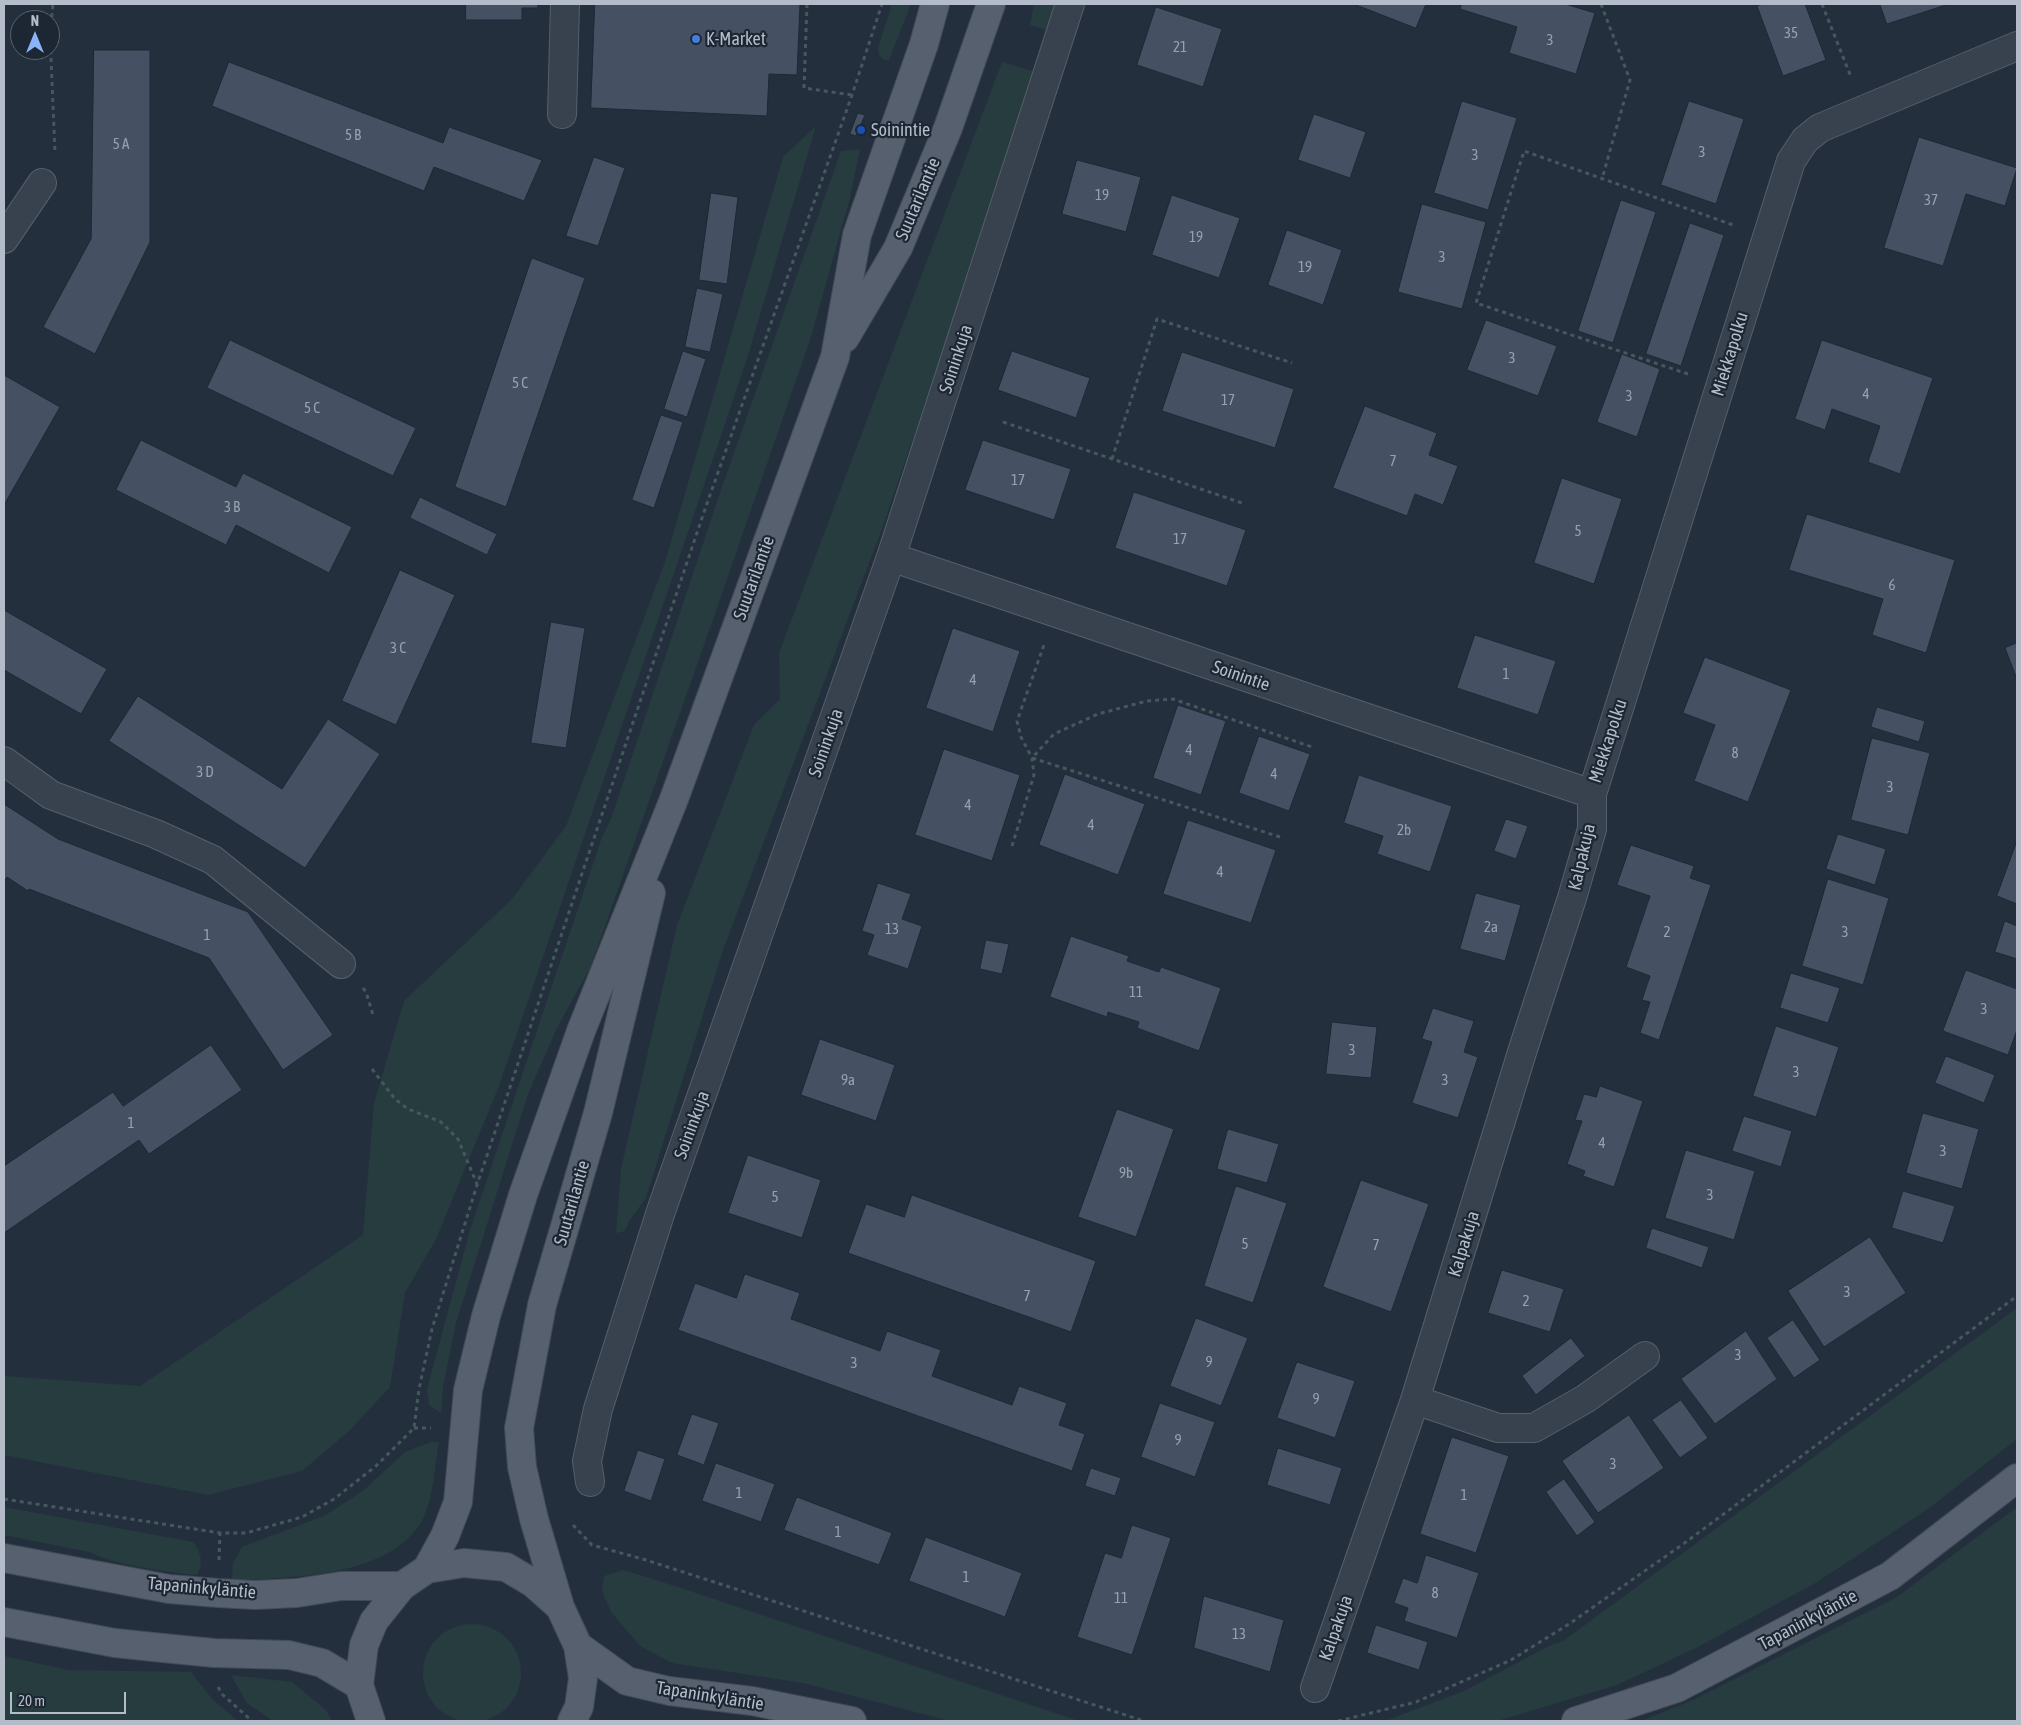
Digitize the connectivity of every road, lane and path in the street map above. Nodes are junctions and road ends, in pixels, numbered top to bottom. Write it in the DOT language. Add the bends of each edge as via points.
graph roads {
  1 [pos="566,4"];
  2 [pos="807,4"];
  3 [pos="882,4"];
  4 [pos="935,4"];
  5 [pos="990,4"];
  6 [pos="1070,4"];
  7 [pos="1601,4"];
  8 [pos="1822,4"];
  9 [pos="2017,46"];
  10 [pos="51,60"];
  11 [pos="852,95"];
  12 [pos="1864,110"];
  13 [pos="562,114"];
  14 [pos="1602,179"];
  15 [pos="42,183"];
  16 [pos="1767,237"];
  17 [pos="4,238"];
  18 [pos="835,357"];
  19 [pos="1292,364"];
  20 [pos="1720,385"];
  21 [pos="1003,422"];
  22 [pos="1112,459"];
  23 [pos="1245,504"];
  24 [pos="891,557"];
  25 [pos="1056,613"];
  26 [pos="1312,747"];
  27 [pos="1032,758"];
  28 [pos="4,761"];
  29 [pos="1592,794"];
  30 [pos="674,799"];
  31 [pos="1280,837"];
  32 [pos="1012,846"];
  33 [pos="341,964"];
  34 [pos="362,986"];
  35 [pos="372,1015"];
  36 [pos="372,1069"];
  37 [pos="477,1185"];
  38 [pos="2017,1296"];
  39 [pos="1645,1356"];
  40 [pos="1415,1400"];
  41 [pos="2017,1478"];
  42 [pos="590,1482"];
  43 [pos="4,1499"];
  44 [pos="571,1522"];
  45 [pos="4,1558"];
  46 [pos="427,1569"];
  47 [pos="402,1586"];
  48 [pos="560,1607"];
  49 [pos="4,1622"];
  50 [pos="578,1646"];
  51 [pos="359,1685"];
  52 [pos="1315,1688"];
  53 [pos="371,1721"];
  54 [pos="572,1721"];
  55 [pos="852,1721"];
  56 [pos="1144,1721"];
  57 [pos="1338,1721"];
  58 [pos="1576,1721"];
  1 -- 13 [label="street"];
  2 -- 11 [label="path" via="804,88"];
  3 -- 11 [label="path"];
  4 -- 18 [label="main road, Suutarilantie" via="857,235"];
  5 -- 18 [label="main road, Suutarilantie" via="948,128 898,248"];
  6 -- 24 [label="street, Soininkuja"];
  7 -- 14 [label="path" via="1630,80"];
  8 -- 12 [label="path"];
  9 -- 12 [label="street, Miekkapolku"];
  10 -- 15 [label="path" via="55,156"];
  11 -- 37 [label="path" via="701,521"];
  12 -- 16 [label="street, Miekkapolku" via="1820,128 1805,140 1791,161"];
  14 -- 16 [label="path"];
  14 -- 20 [label="path" via="1524,151 1476,303"];
  15 -- 17 [label="street"];
  16 -- 20 [label="street, Miekkapolku"];
  18 -- 30 [label="main road, Suutarilantie"];
  19 -- 22 [label="path" via="1156,320"];
  20 -- 29 [label="street, Miekkapolku"];
  21 -- 22 [label="path"];
  22 -- 23 [label="path"];
  24 -- 25 [label="street, Soinintie"];
  24 -- 42 [label="street, Soininkuja" via="661,1211 598,1410 587,1461"];
  25 -- 27 [label="path" via="1017,721"];
  25 -- 29 [label="street, Soinintie"];
  26 -- 27 [label="path" via="1173,699 1147,701 1098,714 1054,734"];
  27 -- 31 [label="path"];
  27 -- 32 [label="path" via="1034,774"];
  28 -- 33 [label="street" via="51,795 156,834 213,860"];
  29 -- 40 [label="street, Kalpakuja" via="1592,829 1572,898"];
  30 -- 46 [label="main road, Suutarilantie" via="581,1031 523,1195 486,1316 468,1390 458,1502"];
  30 -- 48 [label="main road, Suutarilantie" via="598,1113 542,1305 519,1428 522,1467"];
  34 -- 35 [label="path"];
  36 -- 37 [label="path" via="395,1099 408,1109 441,1122 458,1139"];
  37 -- 43 [label="path" via="432,1329 414,1428 376,1466 334,1499 302,1517 246,1533 220,1533"];
  38 -- 57 [label="path" via="1686,1542 1569,1624 1511,1660 1416,1702"];
  39 -- 40 [label="street" via="1585,1399 1534,1428 1498,1428"];
  40 -- 52 [label="street, Kalpakuja"];
  41 -- 58 [label="main road, Tapaninkyläntie" via="1890,1576 1677,1688"];
  44 -- 56 [label="path" via="592,1545"];
  45 -- 47 [label="main road, Tapaninkyläntie" via="169,1589 218,1593 256,1595 341,1586"];
  46 -- 47 [label="main road"];
  46 -- 48 [label="main road" via="464,1563 506,1567 533,1583"];
  47 -- 51 [label="main road" via="374,1621 364,1645"];
  48 -- 50 [label="main road, Suutarilantie"];
  49 -- 51 [label="main road" via="163,1648 289,1655 322,1663"];
  50 -- 54 [label="main road, Suutarilantie" via="584,1678 579,1707"];
  50 -- 55 [label="main road, Tapaninkyläntie" via="627,1681"];
  51 -- 53 [label="main road"];
}
